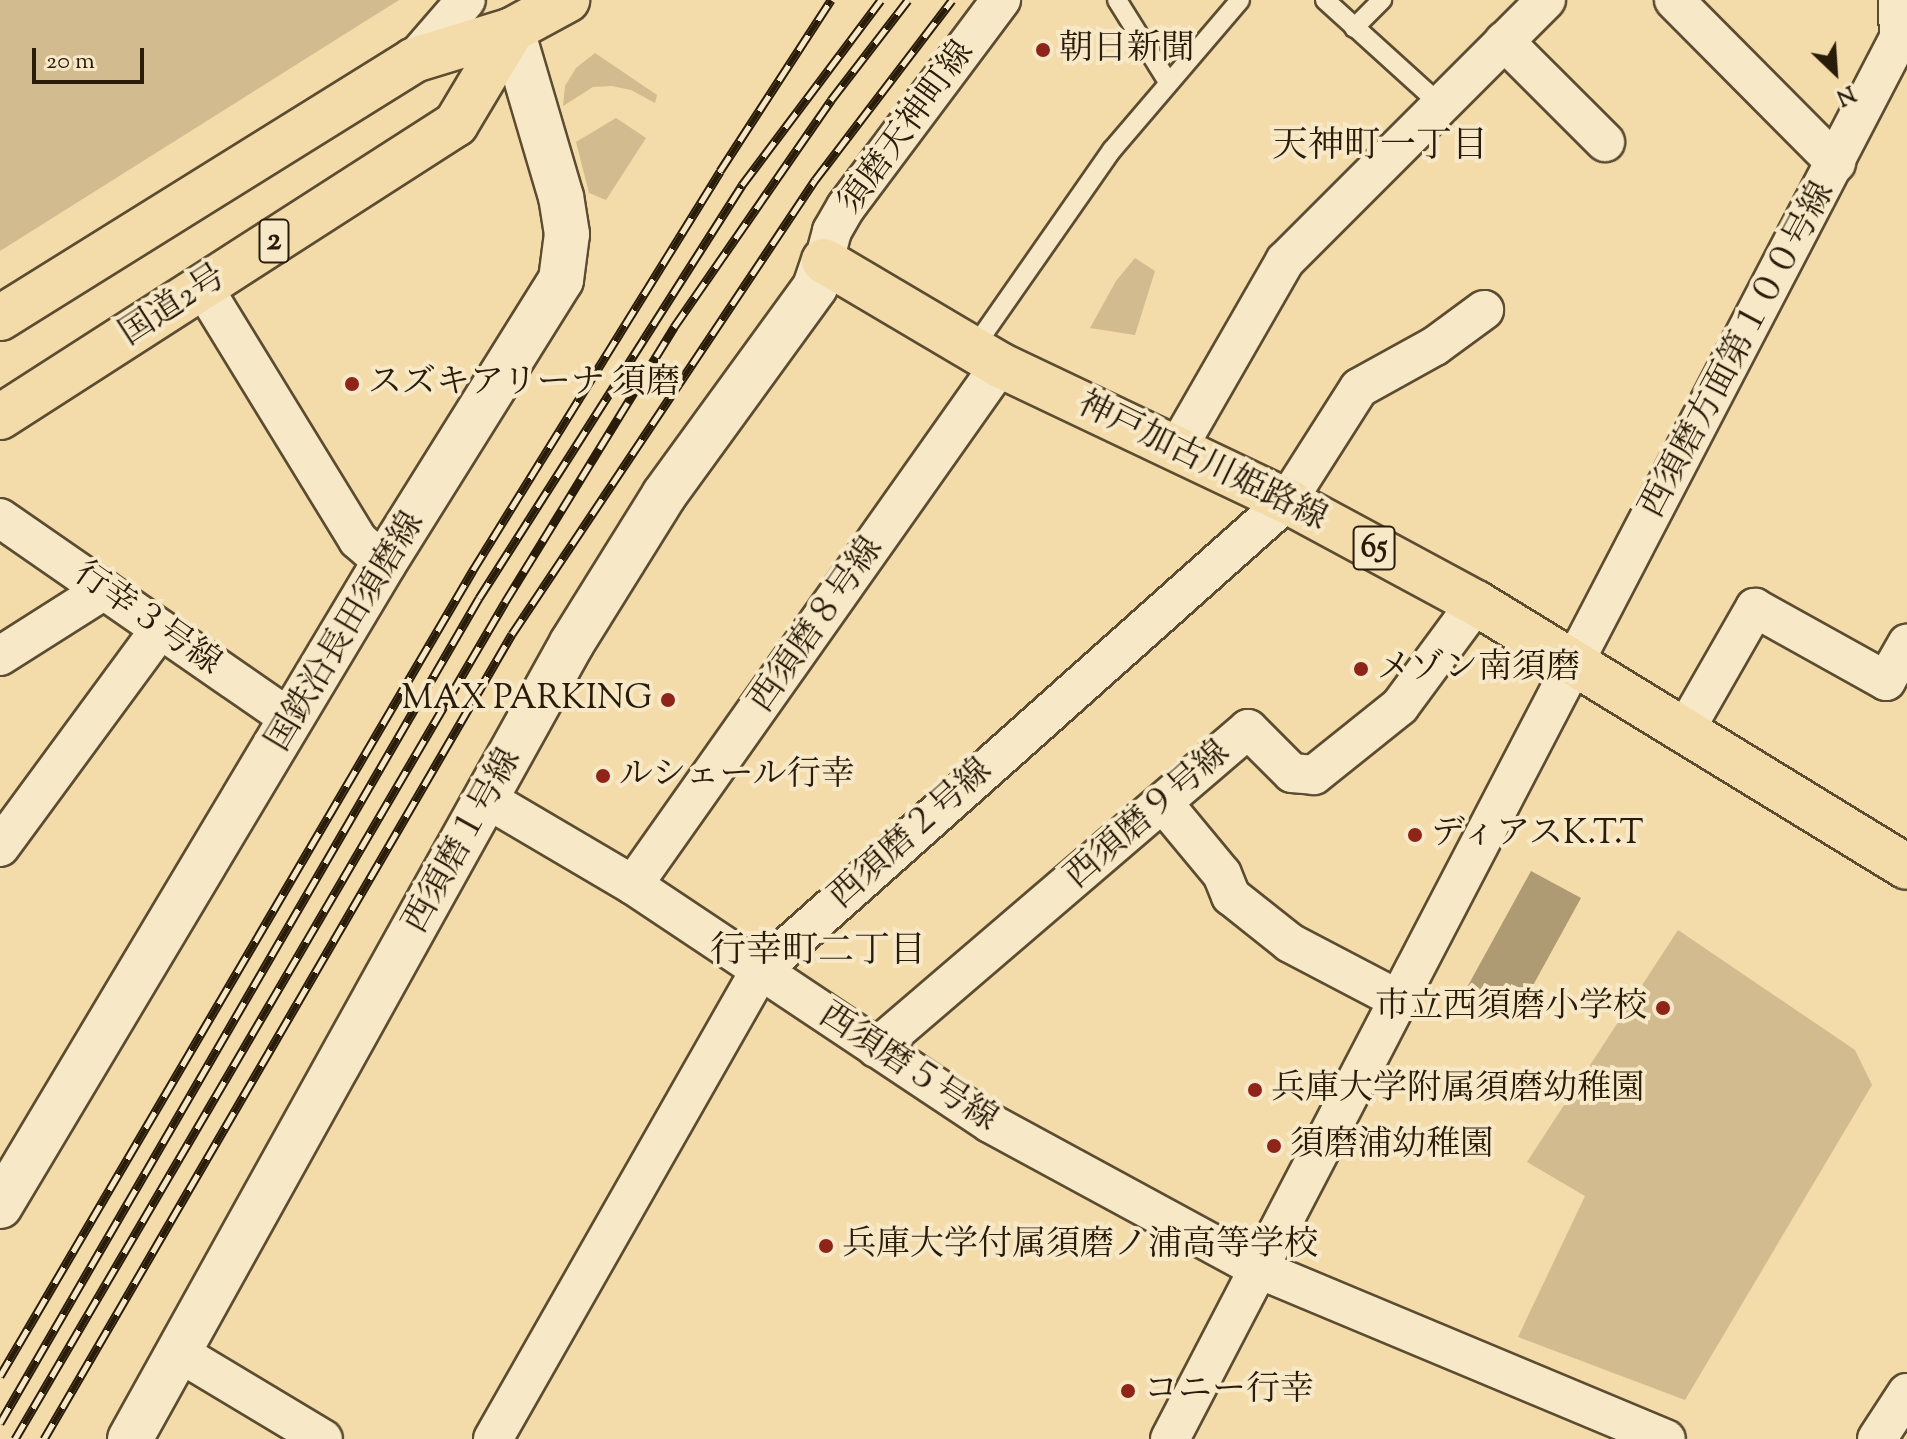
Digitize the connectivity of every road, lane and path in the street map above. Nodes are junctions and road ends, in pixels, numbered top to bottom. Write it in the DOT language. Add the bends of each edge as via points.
graph roads {
  1 [pos="466,0"];
  2 [pos="567,0"];
  3 [pos="1001,0"];
  4 [pos="1117,0"];
  5 [pos="1240,0"];
  6 [pos="1325,0"];
  7 [pos="1382,0"];
  8 [pos="1546,0"];
  9 [pos="1674,0"];
  10 [pos="1898,0"];
  11 [pos="509,15"];
  12 [pos="1354,28"];
  13 [pos="1504,41"];
  14 [pos="1903,48"];
  15 [pos="414,60"];
  16 [pos="1168,82"];
  17 [pos="1441,105"];
  18 [pos="1605,142"];
  19 [pos="1836,163"];
  20 [pos="824,261"];
  21 [pos="203,287"];
  22 [pos="1484,310"];
  23 [pos="0,318"];
  24 [pos="986,357"];
  25 [pos="0,417"];
  26 [pos="1178,447"];
  27 [pos="1287,501"];
  28 [pos="0,518"];
  29 [pos="384,563"];
  30 [pos="104,590"];
  31 [pos="1476,603"];
  32 [pos="160,629"];
  33 [pos="1907,644"];
  34 [pos="0,656"];
  35 [pos="1576,662"];
  36 [pos="293,721"];
  37 [pos="1685,730"];
  38 [pos="487,799"];
  39 [pos="1163,803"];
  40 [pos="0,847"];
  41 [pos="1907,867"];
  42 [pos="633,885"];
  43 [pos="759,972"];
  44 [pos="1399,1000"];
  45 [pos="876,1048"];
  46 [pos="0,1206"];
  47 [pos="1259,1269"];
  48 [pos="178,1352"];
  49 [pos="1907,1393"];
  50 [pos="1647,1435"];
  51 [pos="130,1439"];
  52 [pos="323,1439"];
  53 [pos="493,1439"];
  54 [pos="1170,1439"];
  55 [pos="1877,1439"];
  1 -- 15 [label="street"];
  2 -- 11 [label="main road, 2"];
  3 -- 20 [label="street, 須磨天神町線" via="846,207"];
  4 -- 16 [label="lane"];
  5 -- 16 [label="lane"];
  6 -- 12 [label="lane"];
  7 -- 12 [label="lane"];
  8 -- 13 [label="street"];
  9 -- 19 [label="street"];
  10 -- 14 [label="street"];
  11 -- 15 [label="main road, 2"];
  11 -- 21 [label="main road, 国道2号 / 2" via="456,124"];
  11 -- 29 [label="street, 国鉄沿長田須磨線" via="561,197 567,234 561,280"];
  12 -- 17 [label="lane"];
  13 -- 17 [label="street"];
  13 -- 18 [label="street"];
  14 -- 19 [label="street, 西須磨方面第１００号線"];
  15 -- 23 [label="main road, 2"];
  16 -- 24 [label="lane" via="1112,150"];
  17 -- 26 [label="street" via="1285,261"];
  19 -- 35 [label="street, 西須磨方面第１００号線"];
  20 -- 24 [label="main road, 神戸加古川姫路線 / 65"];
  20 -- 38 [label="street, 西須磨１号線" via="815,287 664,495 572,643"];
  21 -- 25 [label="main road, 国道2号 / 2"];
  21 -- 29 [label="street" via="358,540"];
  22 -- 27 [label="street, 西須磨２号線" via="1435,346 1359,388"];
  24 -- 26 [label="main road, 神戸加古川姫路線 / 65"];
  24 -- 42 [label="street, 西須磨８号線"];
  26 -- 27 [label="main road, 神戸加古川姫路線 / 65"];
  27 -- 31 [label="main road, 神戸加古川姫路線 / 65"];
  27 -- 43 [label="street, 西須磨２号線"];
  28 -- 30 [label="street, 行幸３号線"];
  29 -- 36 [label="street, 国鉄沿長田須磨線"];
  30 -- 32 [label="street, 行幸３号線"];
  30 -- 34 [label="street"];
  31 -- 35 [label="main road, 神戸加古川姫路線 / 65"];
  31 -- 39 [label="street, 西須磨９号線" via="1400,706 1314,775 1292,773 1248,729"];
  32 -- 36 [label="street, 行幸３号線"];
  32 -- 40 [label="street"];
  33 -- 37 [label="street" via="1886,681 1755,608"];
  35 -- 37 [label="main road, 神戸加古川姫路線 / 65"];
  35 -- 44 [label="street, 西須磨方面第１００号線"];
  36 -- 46 [label="street, 国鉄沿長田須磨線"];
  37 -- 41 [label="main road, 神戸加古川姫路線 / 65"];
  38 -- 42 [label="street, 西須磨５号線"];
  38 -- 48 [label="street, 西須磨１号線"];
  39 -- 44 [label="street" via="1222,874 1231,896 1290,943"];
  39 -- 45 [label="street, 西須磨９号線"];
  42 -- 43 [label="street, 西須磨５号線"];
  43 -- 45 [label="street, 西須磨５号線"];
  43 -- 53 [label="street, 西須磨２号線"];
  44 -- 47 [label="street, 西須磨方面第１００号線"];
  45 -- 47 [label="street, 西須磨５号線" via="990,1123"];
  47 -- 50 [label="street, 西須磨５号線"];
  47 -- 54 [label="street, 西須磨方面第１００号線"];
  48 -- 51 [label="street, 西須磨１号線"];
  48 -- 52 [label="street"];
  49 -- 55 [label="street"];
}
